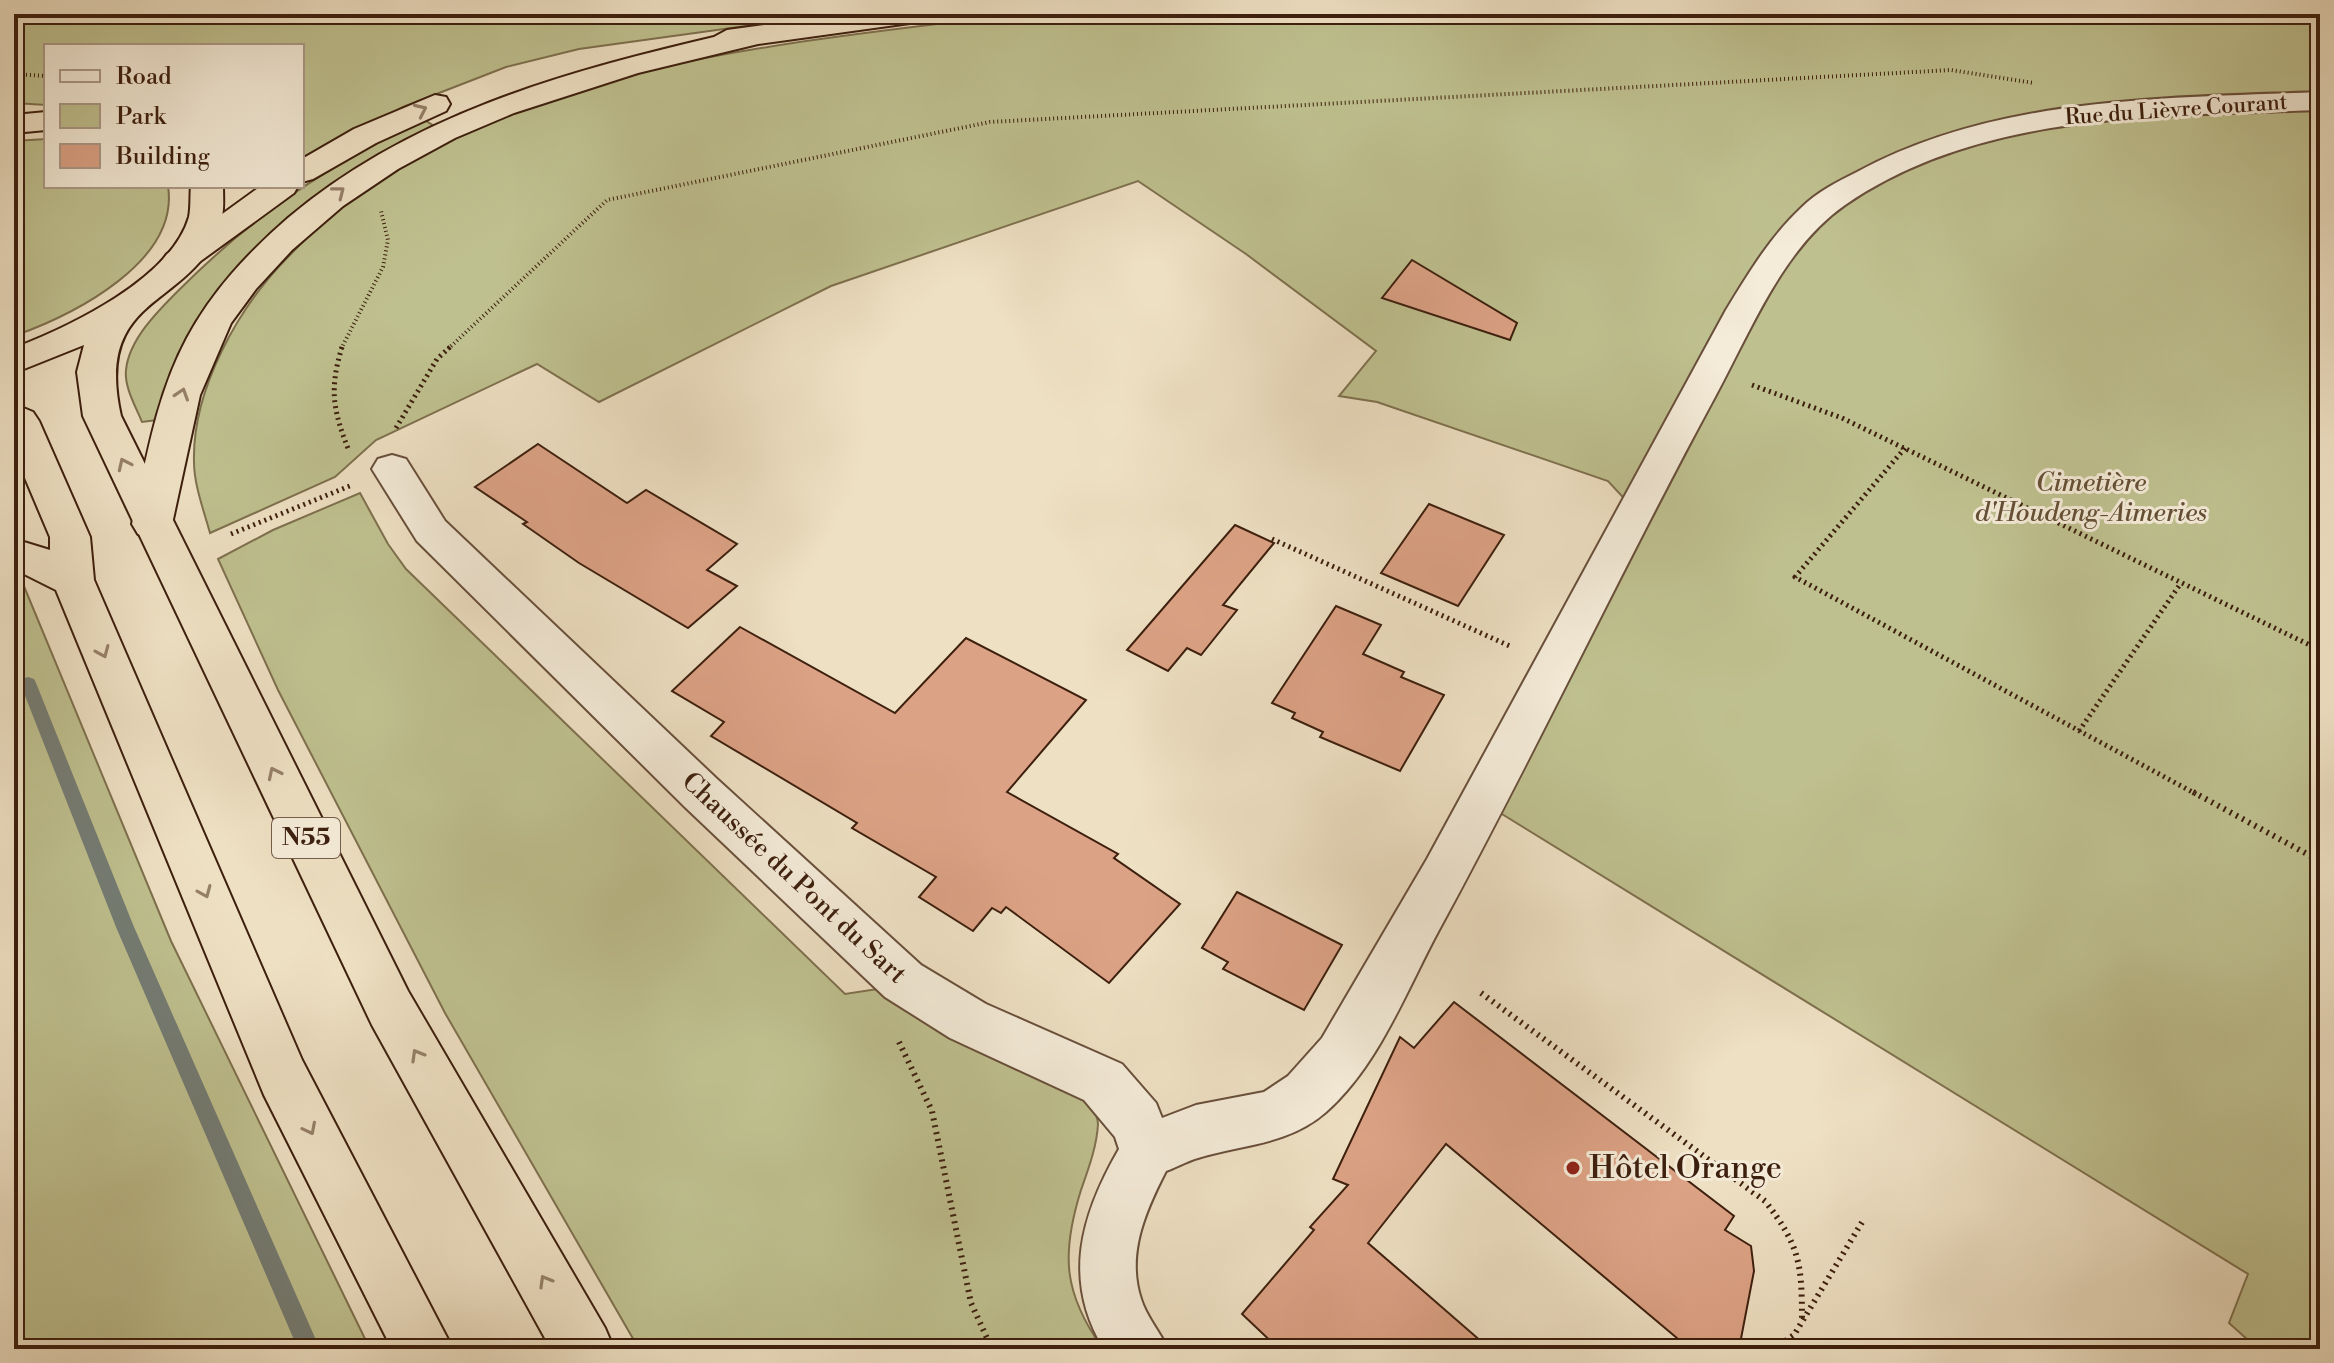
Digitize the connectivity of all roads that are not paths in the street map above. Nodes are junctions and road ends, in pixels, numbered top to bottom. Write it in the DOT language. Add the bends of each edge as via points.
graph roads {
  1 [pos="910,14"];
  2 [pos="757,35"];
  3 [pos="2320,101"];
  4 [pos="304,171"];
  5 [pos="207,188"];
  6 [pos="279,188"];
  7 [pos="179,261"];
  8 [pos="121,310"];
  9 [pos="14,361"];
  10 [pos="14,417"];
  11 [pos="382,463"];
  12 [pos="152,524"];
  13 [pos="14,554"];
  14 [pos="73,580"];
  15 [pos="1147,1152"];
  16 [pos="423,1349"];
  17 [pos="584,1349"];
  18 [pos="1138,1349"];
  1 -- 2 [label="highway"];
  4 -- 2 [label="highway, one-way" via="365,136 501,78 569,60"];
  12 -- 2 [label="highway, one-way" via="180,398 224,306 256,266 347,185 404,151 511,101"];
  3 -- 15 [label="street, Rue du Lièvre Courant" via="2187,107 2039,103 1901,163 1824,206 1791,240 1750,301 1349,1044 1284,1111 1200,1130"];
  5 -- 7 [label="highway, N55" via="201,229"];
  6 -- 7 [label="highway"];
  7 -- 8 [label="highway, N55"];
  8 -- 9 [label="highway, N55"];
  12 -- 8 [label="highway, N55, one-way" via="102,416 94,383 98,349"];
  10 -- 14 [label="highway" via="70,537"];
  11 -- 15 [label="street, Chaussée du Pont du Sart" via="431,531 903,981 968,1021 1103,1082 1137,1122"];
  17 -- 12 [label="highway, N55, one-way" via="390,1008"];
  13 -- 14 [label="highway"];
  14 -- 16 [label="highway, one-way" via="283,1077"];
  15 -- 18 [label="street" via="1120,1199 1107,1245 1108,1287 1125,1333"];
}
